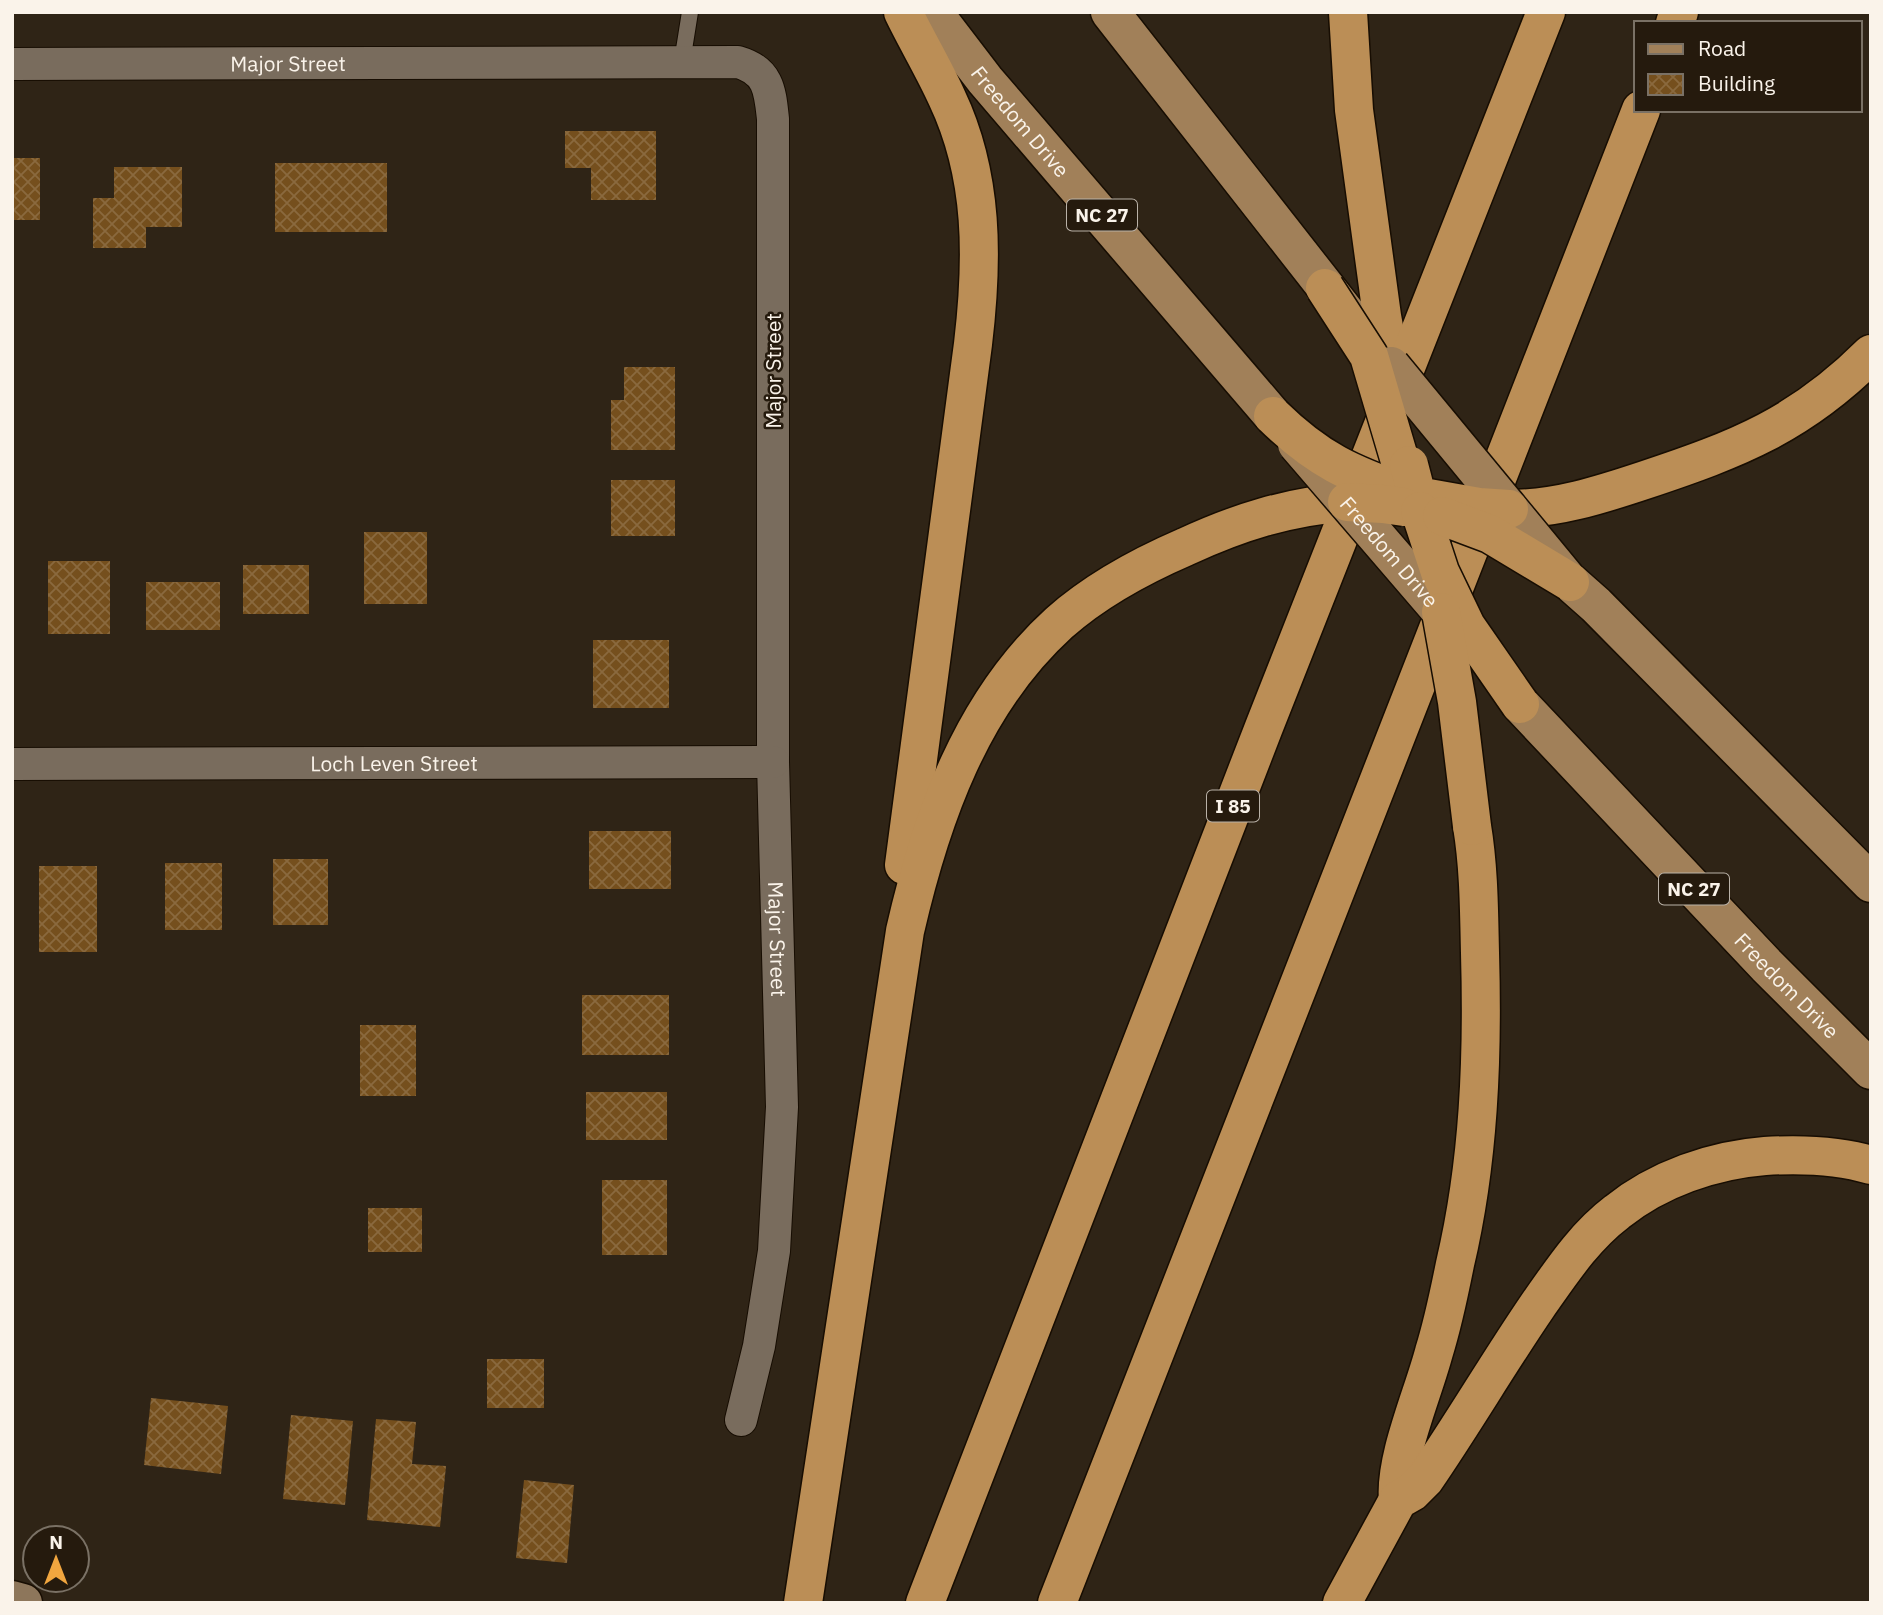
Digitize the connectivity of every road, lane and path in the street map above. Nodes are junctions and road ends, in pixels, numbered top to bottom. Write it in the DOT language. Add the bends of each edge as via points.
graph roads {
  1 [pos="690,12"];
  2 [pos="903,12"];
  3 [pos="933,12"];
  4 [pos="1110,12"];
  5 [pos="1349,12"];
  6 [pos="1546,12"];
  7 [pos="682,62"];
  8 [pos="12,64"];
  9 [pos="1640,112"];
  10 [pos="1325,288"];
  11 [pos="1871,354"];
  12 [pos="1391,366"];
  13 [pos="1273,416"];
  14 [pos="1347,502"];
  15 [pos="1415,503"];
  16 [pos="1509,509"];
  17 [pos="1570,582"];
  18 [pos="1441,612"];
  19 [pos="1520,704"];
  20 [pos="773,762"];
  21 [pos="12,764"];
  22 [pos="1871,883"];
  23 [pos="905,931"];
  24 [pos="1871,1070"];
  25 [pos="1871,1165"];
  26 [pos="741,1420"];
  27 [pos="1398,1500"];
  28 [pos="12,1600"];
  29 [pos="23,1603"];
  30 [pos="803,1603"];
  31 [pos="925,1603"];
  32 [pos="1057,1603"];
  33 [pos="1342,1603"];
  1 -- 7 [label="lane"];
  2 -- 23 [label="highway" via="947,97 966,146 977,196 980,250 973,344 902,880"];
  3 -- 13 [label="main road, Freedom Drive / NC 27" via="985,80"];
  4 -- 10 [label="main road"];
  5 -- 12 [label="highway" via="1354,110"];
  6 -- 31 [label="highway, I 85"];
  7 -- 8 [label="street, Major Street"];
  7 -- 20 [label="street, Major Street" via="738,62 752,66 770,86"];
  9 -- 32 [label="highway"];
  10 -- 12 [label="main road, bridge"];
  10 -- 15 [label="highway, bridge" via="1368,356"];
  11 -- 16 [label="highway" via="1814,404 1744,444 1606,493 1554,506"];
  12 -- 15 [label="highway, bridge"];
  12 -- 16 [label="main road, bridge"];
  13 -- 14 [label="main road, Freedom Drive / NC 27, bridge"];
  13 -- 15 [label="highway, bridge" via="1328,461"];
  14 -- 15 [label="highway, bridge"];
  14 -- 18 [label="main road, Freedom Drive / NC 27, bridge"];
  14 -- 23 [label="highway" via="1294,509 1230,527 1168,554 1106,588 1034,647 986,712 953,775"];
  15 -- 16 [label="highway, bridge"];
  15 -- 17 [label="highway, bridge" via="1490,534"];
  15 -- 18 [label="highway"];
  15 -- 19 [label="highway, bridge" via="1466,626"];
  16 -- 17 [label="main road, bridge"];
  17 -- 22 [label="main road"];
  18 -- 19 [label="main road, Freedom Drive / NC 27, bridge"];
  18 -- 27 [label="highway, bridge" via="1457,702 1479,909 1480,1074 1463,1228 1447,1303 1400,1466"];
  19 -- 24 [label="main road, Freedom Drive / NC 27"];
  20 -- 21 [label="street, Loch Leven Street"];
  20 -- 26 [label="street, Major Street" via="782,1107 774,1251"];
  23 -- 30 [label="highway"];
  25 -- 27 [label="highway" via="1840,1158 1777,1155 1727,1160 1656,1187 1618,1210 1570,1259 1425,1479"];
  27 -- 33 [label="highway"];
  28 -- 29 [label="street"];
}
